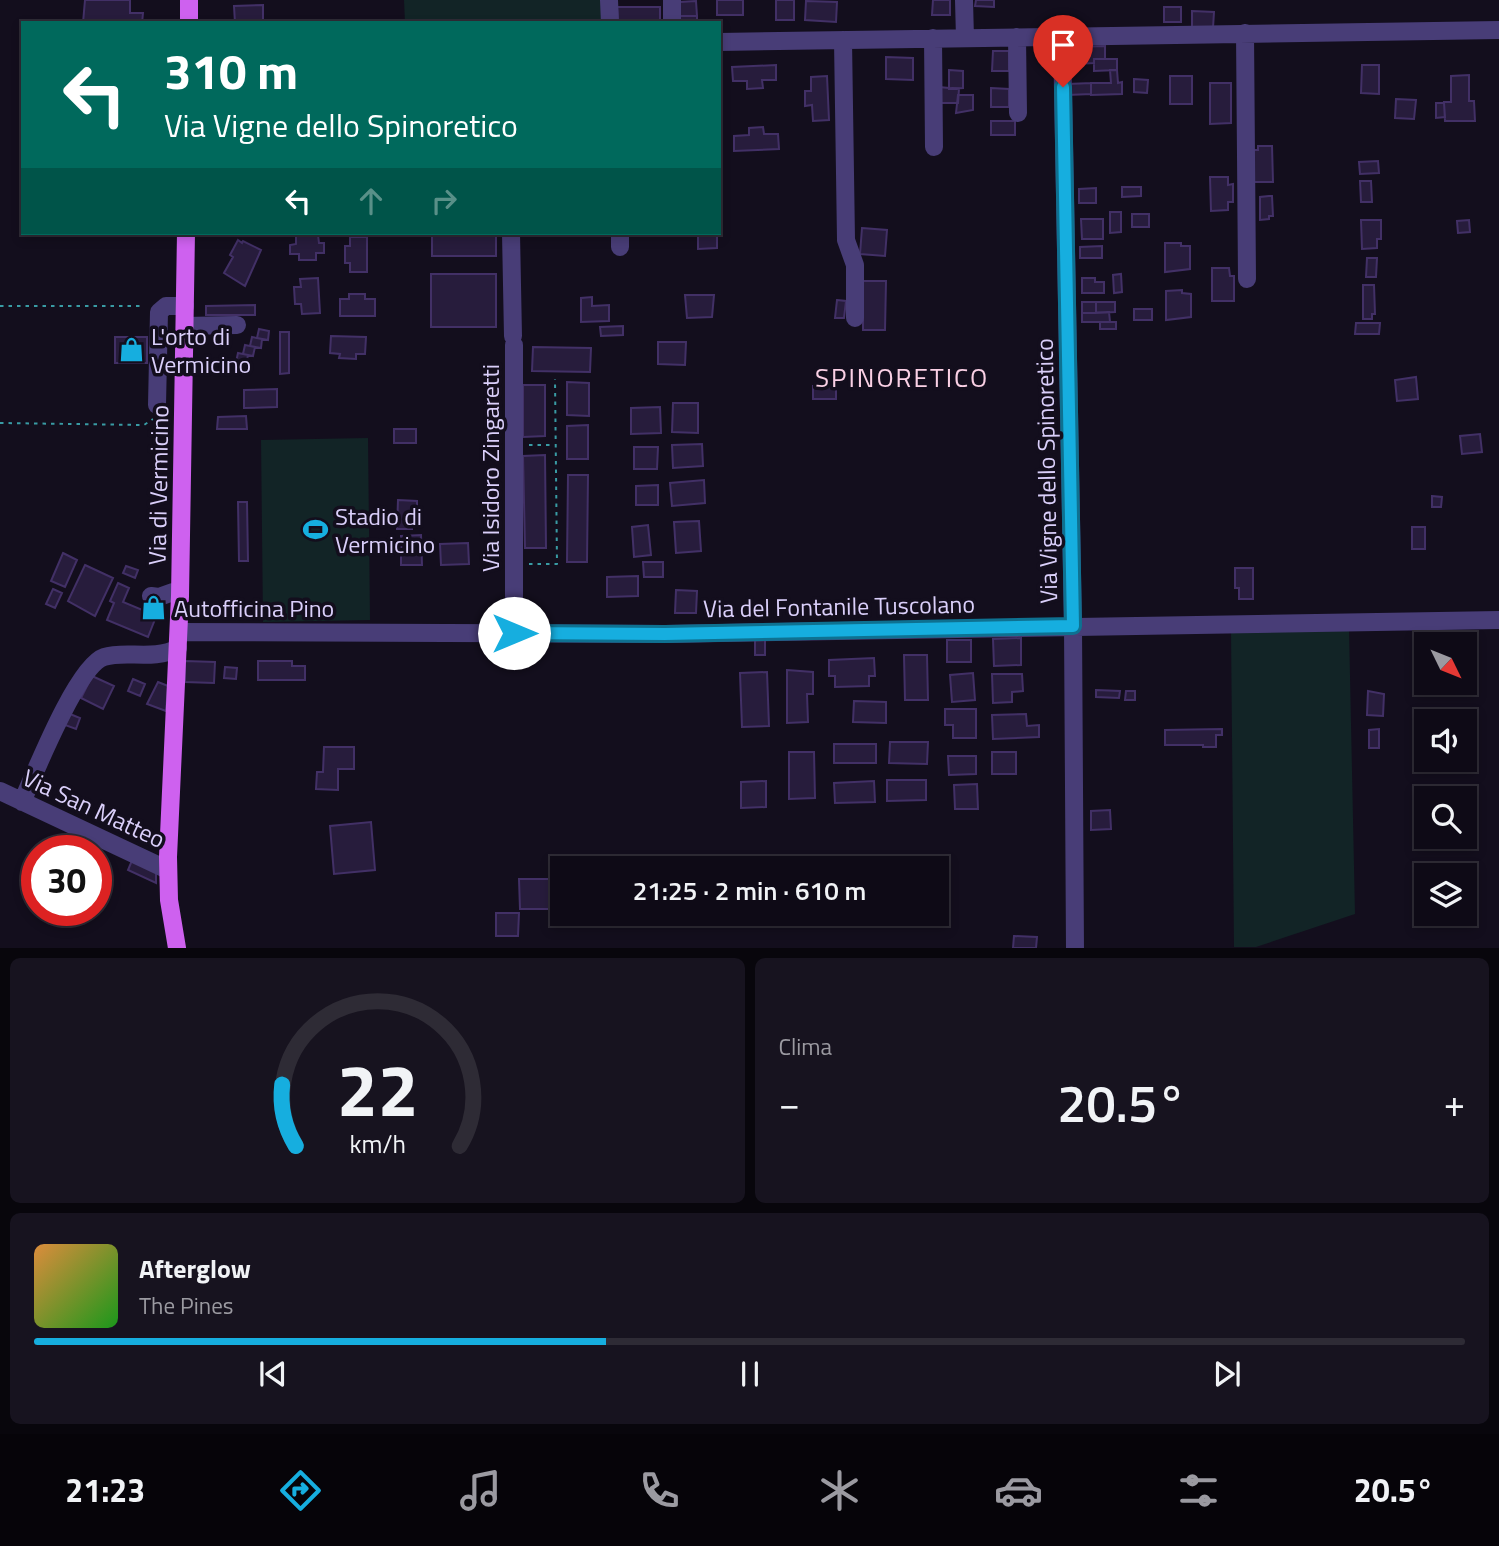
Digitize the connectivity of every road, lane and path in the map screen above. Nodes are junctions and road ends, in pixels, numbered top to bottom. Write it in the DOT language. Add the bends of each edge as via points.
graph roads {
  1 [pos="189,0"];
  2 [pos="609,0"];
  3 [pos="672,0"];
  4 [pos="964,0"];
  5 [pos="189,21"];
  6 [pos="610,21"];
  7 [pos="672,21"];
  8 [pos="1499,30"];
  9 [pos="1245,33"];
  10 [pos="1062,36"];
  11 [pos="1017,37"];
  12 [pos="933,38"];
  13 [pos="965,38"];
  14 [pos="843,40"];
  15 [pos="721,42"];
  16 [pos="1018,113"];
  17 [pos="934,147"];
  18 [pos="186,235"];
  19 [pos="511,235"];
  20 [pos="1247,279"];
  21 [pos="0,306"];
  22 [pos="166,306"];
  23 [pos="185,306"];
  24 [pos="855,318"];
  25 [pos="237,325"];
  26 [pos="185,326"];
  27 [pos="555,379"];
  28 [pos="157,405"];
  29 [pos="0,423"];
  30 [pos="514,445"];
  31 [pos="555,445"];
  32 [pos="514,565"];
  33 [pos="173,592"];
  34 [pos="151,596"];
  35 [pos="1499,620"];
  36 [pos="1073,626"];
  37 [pos="514,633"];
  38 [pos="178,640"];
  39 [pos="0,791"];
  40 [pos="22,802"];
  41 [pos="168,870"];
  42 [pos="177,947"];
  43 [pos="1075,947"];
  1 -- 5 [label="main road"];
  2 -- 6 [label="street"];
  3 -- 7 [label="street"];
  4 -- 13 [label="street"];
  8 -- 9 [label="street"];
  9 -- 10 [label="street"];
  9 -- 20 [label="street"];
  10 -- 11 [label="street"];
  10 -- 36 [label="street, Via Vigne dello Spinoretico"];
  11 -- 13 [label="street"];
  11 -- 16 [label="street"];
  12 -- 13 [label="street"];
  12 -- 14 [label="street"];
  12 -- 17 [label="street"];
  14 -- 15 [label="street"];
  14 -- 24 [label="street" via="846,240 855,264"];
  18 -- 23 [label="main road, Via di Vermicino"];
  19 -- 30 [label="street, Via Isidoro Zingaretti"];
  21 -- 22 [label="path"];
  22 -- 23 [label="street"];
  22 -- 28 [label="street" via="158,315"];
  23 -- 26 [label="main road, Via di Vermicino"];
  25 -- 26 [label="street"];
  26 -- 38 [label="main road, Via di Vermicino"];
  27 -- 31 [label="path"];
  28 -- 29 [label="path" via="153,419 144,425"];
  30 -- 31 [label="path"];
  30 -- 32 [label="street, Via Isidoro Zingaretti"];
  31 -- 32 [label="path" via="556,564"];
  32 -- 37 [label="street, Via Isidoro Zingaretti"];
  33 -- 34 [label="street"];
  35 -- 36 [label="street, Via del Fontanile Tuscolano"];
  36 -- 37 [label="street, Via del Fontanile Tuscolano"];
  36 -- 43 [label="street, Via Vigne dello Spinoretico"];
  37 -- 38 [label="street, Via del Fontanile Tuscolano" via="214,624"];
  38 -- 40 [label="street, Via del Fontanile Tuscolano" via="164,653 107,657 93,663 73,692"];
  38 -- 41 [label="main road, Via di Vermicino"];
  39 -- 40 [label="street, Via San Matteo"];
  40 -- 41 [label="street, Via San Matteo"];
  41 -- 42 [label="main road, Via di Vermicino"];
}
